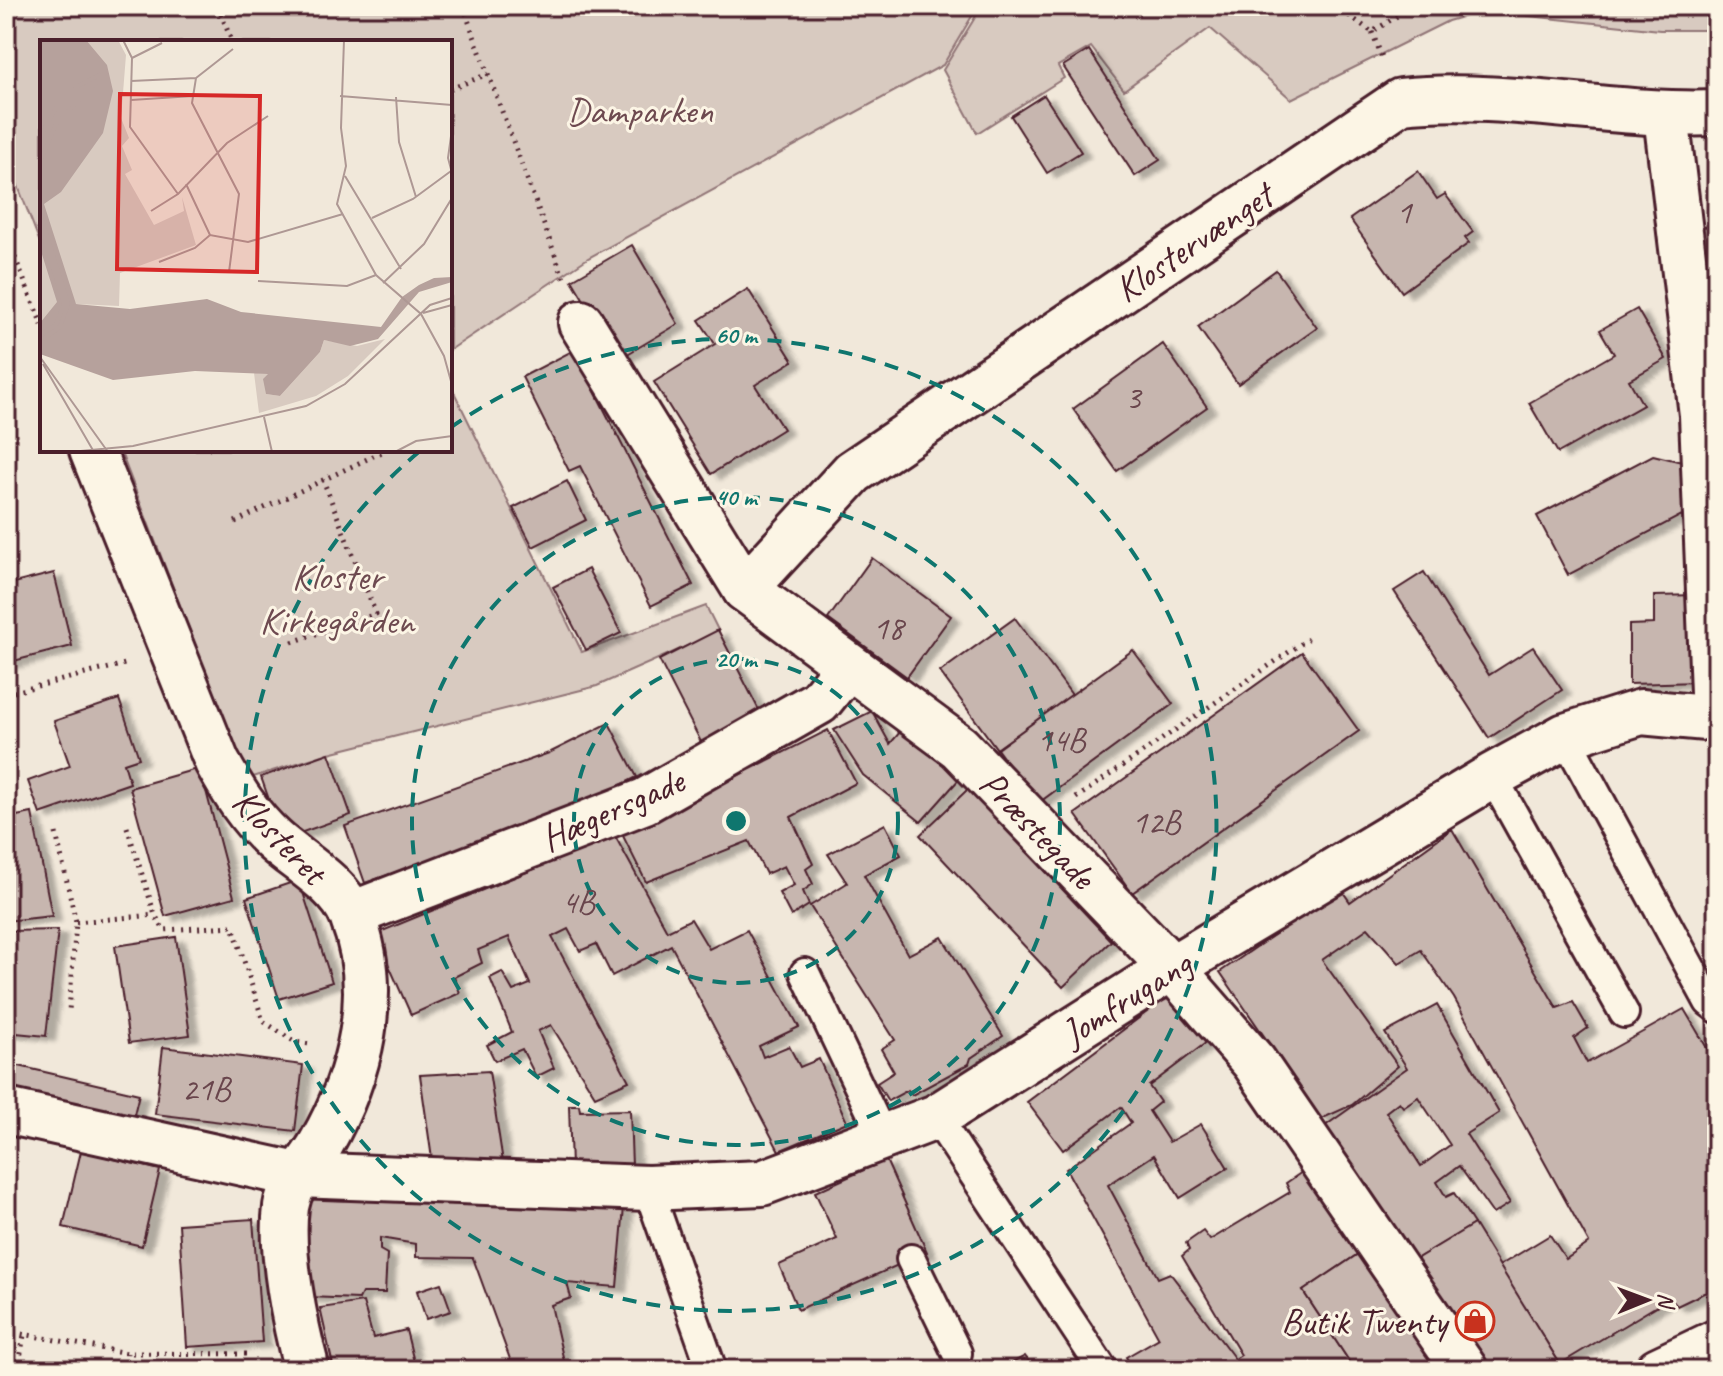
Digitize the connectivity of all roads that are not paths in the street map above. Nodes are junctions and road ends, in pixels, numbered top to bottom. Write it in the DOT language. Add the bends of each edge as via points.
graph roads {
  1 [pos="1717,113"];
  2 [pos="1666,115"];
  3 [pos="581,323"];
  4 [pos="93,452"];
  5 [pos="745,589"];
  6 [pos="848,666"];
  7 [pos="1715,718"];
  8 [pos="1565,736"];
  9 [pos="1492,776"];
  10 [pos="352,914"];
  11 [pos="1173,969"];
  12 [pos="805,973"];
  13 [pos="1717,1008"];
  14 [pos="1624,1013"];
  15 [pos="6,1111"];
  16 [pos="936,1117"];
  17 [pos="869,1151"];
  18 [pos="297,1175"];
  19 [pos="648,1188"];
  20 [pos="911,1259"];
  21 [pos="1717,1342"];
  22 [pos="957,1353"];
  23 [pos="305,1362"];
  24 [pos="1664,1368"];
  25 [pos="712,1370"];
  26 [pos="1103,1370"];
  27 [pos="1465,1370"];
  1 -- 2 [label="street, Klostervænget"];
  2 -- 5 [label="street, Klostervænget" via="1448,96 1401,101 853,472"];
  2 -- 7 [label="street" via="1702,415"];
  3 -- 5 [label="street, Præstegade"];
  4 -- 10 [label="street, Klosteret" via="217,762 243,809"];
  5 -- 6 [label="street, Præstegade"];
  6 -- 10 [label="street, Hægersgade" via="819,702 645,801"];
  6 -- 11 [label="street, Præstegade" via="959,747"];
  7 -- 8 [label="street, Jomfrugang" via="1641,712"];
  8 -- 9 [label="street, Jomfrugang"];
  8 -- 13 [label="lane" via="1709,1002"];
  9 -- 11 [label="street, Jomfrugang"];
  9 -- 14 [label="lane"];
  10 -- 18 [label="street, Klosteret" via="365,966 360,1053 320,1147"];
  11 -- 16 [label="street, Jomfrugang"];
  11 -- 27 [label="street, Præstegade" via="1254,1062"];
  12 -- 17 [label="lane"];
  15 -- 18 [label="street"];
  16 -- 17 [label="street, Jomfrugang"];
  16 -- 26 [label="lane"];
  17 -- 19 [label="street, Jomfrugang" via="762,1183"];
  18 -- 19 [label="street, Jomfrugang"];
  18 -- 23 [label="street, Klosteret" via="286,1207 290,1286"];
  19 -- 25 [label="lane"];
  20 -- 22 [label="lane"];
  21 -- 24 [label="street"];
}
